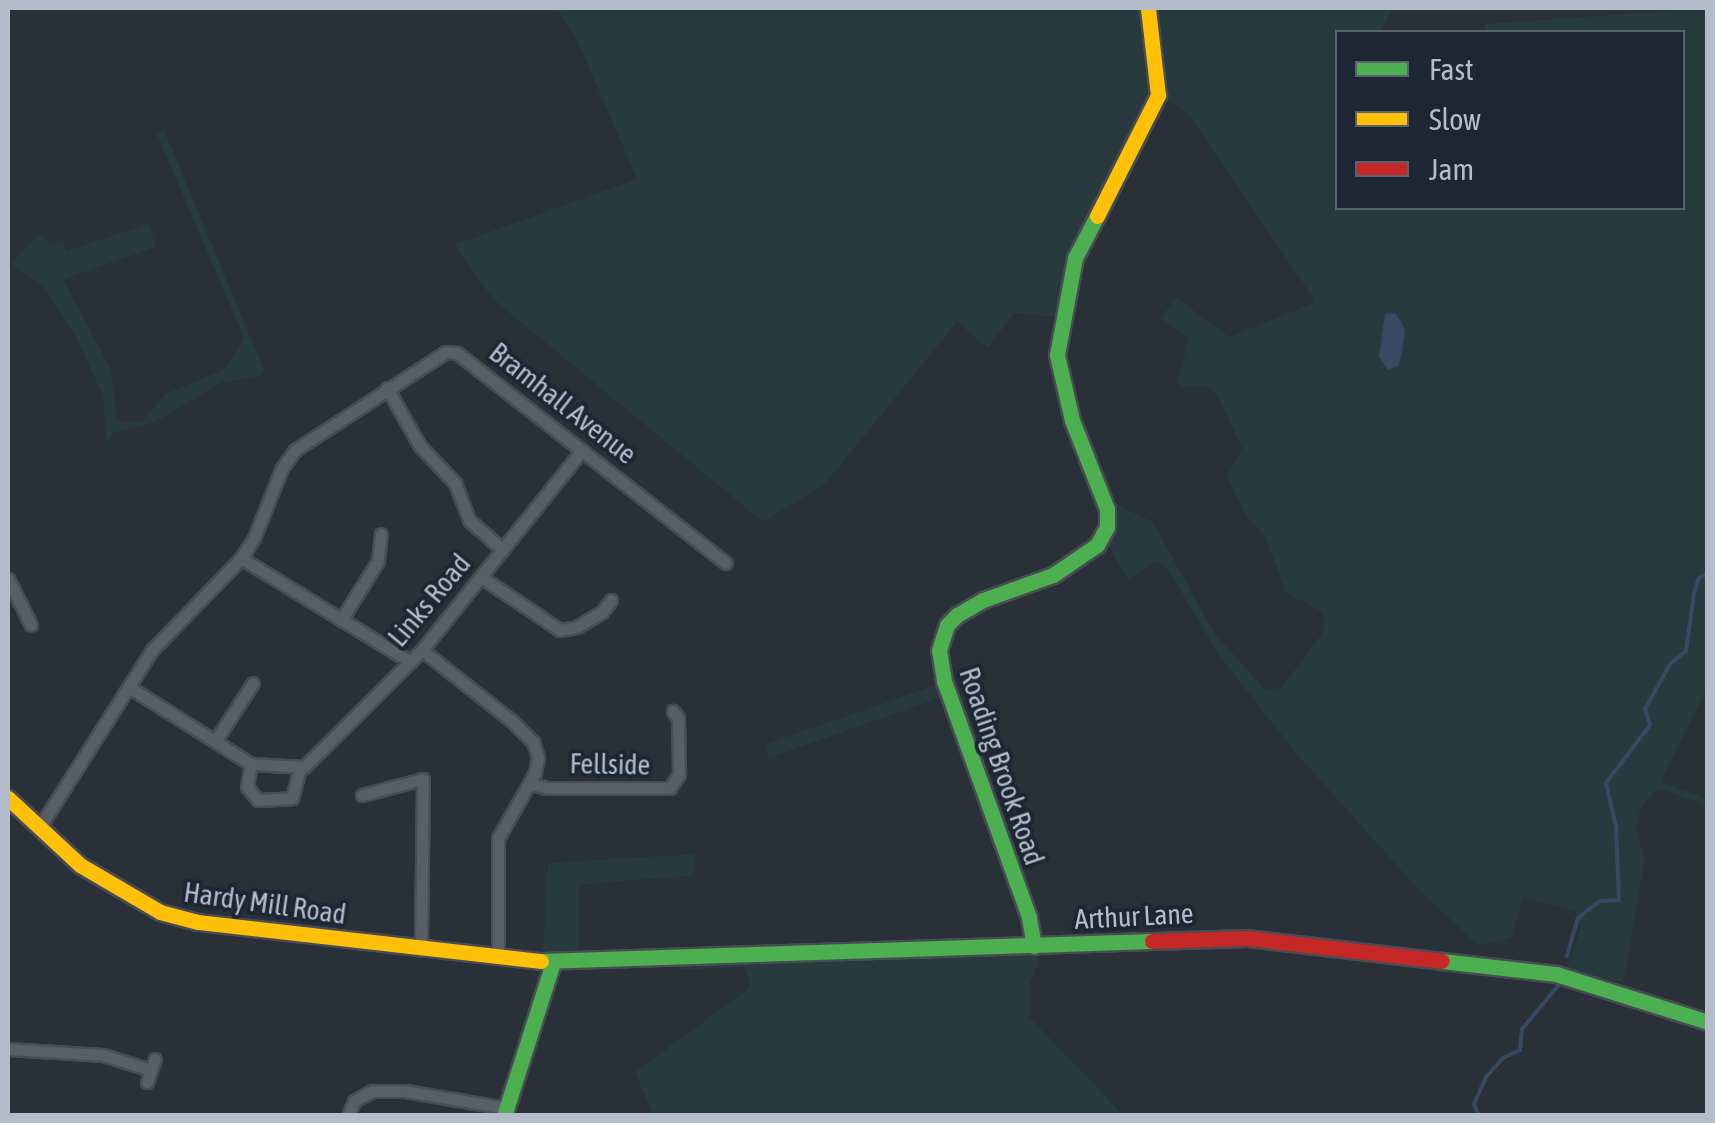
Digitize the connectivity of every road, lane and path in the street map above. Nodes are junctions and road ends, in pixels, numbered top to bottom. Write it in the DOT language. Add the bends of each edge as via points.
graph roads {
  1 [pos="1148,8"];
  2 [pos="387,388"];
  3 [pos="582,450"];
  4 [pos="372,523"];
  5 [pos="503,550"];
  6 [pos="241,558"];
  7 [pos="726,562"];
  8 [pos="481,577"];
  9 [pos="8,579"];
  10 [pos="612,598"];
  11 [pos="341,620"];
  12 [pos="31,625"];
  13 [pos="422,650"];
  14 [pos="411,662"];
  15 [pos="129,687"];
  16 [pos="253,688"];
  17 [pos="672,711"];
  18 [pos="215,741"];
  19 [pos="251,764"];
  20 [pos="300,769"];
  21 [pos="530,783"];
  22 [pos="362,794"];
  23 [pos="8,798"];
  24 [pos="39,828"];
  25 [pos="1034,946"];
  26 [pos="421,950"];
  27 [pos="498,958"];
  28 [pos="553,962"];
  29 [pos="1708,1022"];
  30 [pos="8,1049"];
  31 [pos="151,1070"];
  32 [pos="505,1112"];
  33 [pos="348,1116"];
  1 -- 25 [label="main road, Roading Brook Road" via="1158,95 1076,258 1058,355 1107,527 1096,545 1054,575 957,615 939,650"];
  2 -- 3 [label="street, Bramhall Avenue" via="440,354 457,353"];
  2 -- 5 [label="street" via="420,446 455,483 469,520"];
  2 -- 6 [label="street, Bramhall Avenue" via="295,450"];
  3 -- 5 [label="street, Links Road"];
  3 -- 7 [label="street, Bramhall Avenue"];
  4 -- 11 [label="street" via="385,538 378,561"];
  5 -- 8 [label="street, Links Road"];
  6 -- 11 [label="street"];
  6 -- 15 [label="street, Bramhall Avenue" via="164,636"];
  8 -- 10 [label="street" via="560,630 602,612"];
  8 -- 13 [label="street, Links Road"];
  9 -- 12 [label="street"];
  11 -- 14 [label="street"];
  13 -- 14 [label="street, Links Road"];
  13 -- 21 [label="street" via="533,742 538,766"];
  14 -- 20 [label="street, Links Road"];
  15 -- 18 [label="street"];
  15 -- 24 [label="street, Bramhall Avenue"];
  16 -- 18 [label="street"];
  17 -- 21 [label="street, Fellside" via="678,718 679,774 670,788"];
  18 -- 19 [label="street"];
  19 -- 20 [label="street"];
  19 -- 20 [label="street, Links Road" via="247,787 258,800 292,798"];
  21 -- 27 [label="street" via="498,838"];
  22 -- 26 [label="street" via="422,779"];
  23 -- 24 [label="main road, Hardy Mill Road"];
  24 -- 26 [label="main road, Hardy Mill Road" via="121,893 176,918"];
  25 -- 28 [label="main road, Arthur Lane"];
  25 -- 29 [label="main road, Arthur Lane" via="1247,938 1556,974"];
  26 -- 27 [label="main road, Hardy Mill Road"];
  27 -- 28 [label="main road, Hardy Mill Road"];
  28 -- 32 [label="main road"];
  30 -- 31 [label="street" via="102,1054"];
  32 -- 33 [label="street" via="405,1091 372,1091 354,1094"];
}
